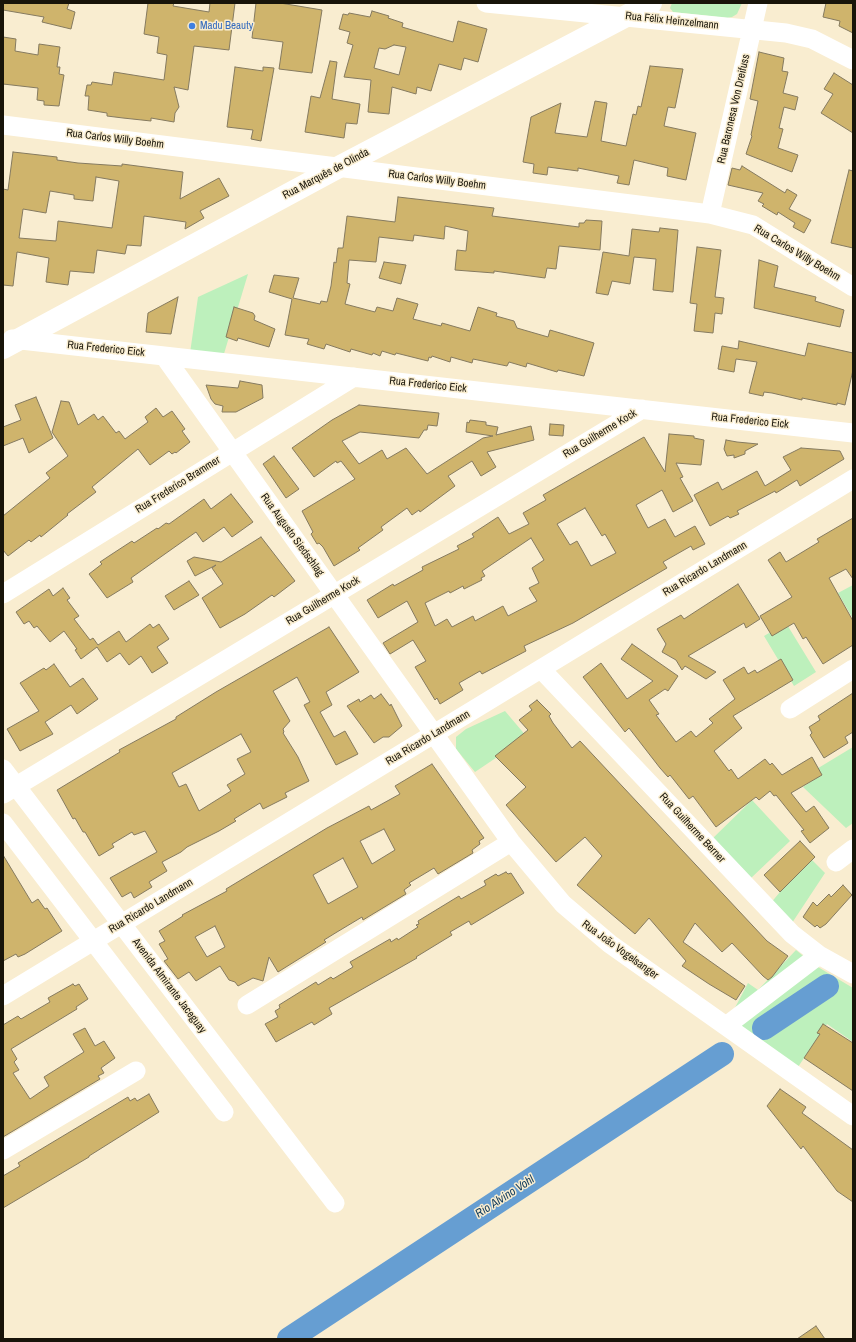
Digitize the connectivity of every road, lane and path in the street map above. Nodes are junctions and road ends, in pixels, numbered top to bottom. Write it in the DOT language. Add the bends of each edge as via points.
graph roads {
  1 [pos="486,3"];
  2 [pos="651,3"];
  3 [pos="758,3"];
  4 [pos="624,16"];
  5 [pos="752,29"];
  6 [pos="853,60"];
  7 [pos="3,125"];
  8 [pos="337,168"];
  9 [pos="710,214"];
  10 [pos="853,287"];
  11 [pos="9,342"];
  12 [pos="164,356"];
  13 [pos="354,377"];
  14 [pos="642,409"];
  15 [pos="853,433"];
  16 [pos="232,452"];
  17 [pos="853,479"];
  18 [pos="3,594"];
  19 [pos="334,594"];
  20 [pos="541,669"];
  21 [pos="853,670"];
  22 [pos="790,709"];
  23 [pos="434,734"];
  24 [pos="3,769"];
  25 [pos="9,790"];
  26 [pos="3,822"];
  27 [pos="511,842"];
  28 [pos="853,849"];
  29 [pos="836,862"];
  30 [pos="122,924"];
  31 [pos="94,941"];
  32 [pos="819,954"];
  33 [pos="853,974"];
  34 [pos="3,996"];
  35 [pos="247,1005"];
  36 [pos="726,1026"];
  37 [pos="136,1071"];
  38 [pos="224,1112"];
  39 [pos="853,1116"];
  40 [pos="3,1150"];
  41 [pos="336,1203"];
  1 -- 4 [label="street, Rua Félix Heinzelmann"];
  2 -- 4 [label="main road, Rua Marquês de Olinda"];
  3 -- 5 [label="street, Rua Baronesa Von Dreifuss"];
  4 -- 5 [label="street, Rua Félix Heinzelmann"];
  4 -- 8 [label="main road, Rua Marquês de Olinda"];
  5 -- 6 [label="street, Rua Félix Heinzelmann" via="812,39"];
  5 -- 9 [label="street, Rua Baronesa Von Dreifuss"];
  7 -- 8 [label="street, Rua Carlos Willy Boehm"];
  8 -- 9 [label="street, Rua Carlos Willy Boehm"];
  8 -- 11 [label="main road, Rua Marquês de Olinda"];
  9 -- 10 [label="street, Rua Carlos Willy Boehm" via="752,225"];
  11 -- 12 [label="street, Rua Frederico Eick"];
  12 -- 13 [label="street, Rua Frederico Eick"];
  12 -- 16 [label="street, Rua Augusto Siedschlag"];
  13 -- 14 [label="street, Rua Frederico Eick"];
  13 -- 16 [label="street, Rua Frederico Brammer"];
  14 -- 15 [label="street, Rua Frederico Eick"];
  14 -- 19 [label="street, Rua Guilherme Kock"];
  16 -- 18 [label="street, Rua Frederico Brammer"];
  16 -- 19 [label="street, Rua Augusto Siedschlag"];
  17 -- 20 [label="street, Rua Ricardo Landmann"];
  19 -- 23 [label="street, Rua Augusto Siedschlag"];
  19 -- 25 [label="street, Rua Guilherme Kock"];
  20 -- 23 [label="street, Rua Ricardo Landmann"];
  20 -- 32 [label="street, Rua Guilherme Berner" via="792,934"];
  21 -- 22 [label="street"];
  23 -- 27 [label="street, Rua João Vogelsanger"];
  23 -- 30 [label="street, Rua Ricardo Landmann"];
  24 -- 25 [label="street, Avenida Almirante Jaceguay"];
  25 -- 30 [label="street, Avenida Almirante Jaceguay"];
  26 -- 31 [label="street"];
  27 -- 35 [label="street"];
  27 -- 36 [label="street, Rua João Vogelsanger" via="546,886 582,922"];
  28 -- 29 [label="street"];
  30 -- 31 [label="street, Rua Ricardo Landmann"];
  30 -- 41 [label="street, Avenida Almirante Jaceguay"];
  31 -- 34 [label="street, Rua Ricardo Landmann"];
  31 -- 38 [label="street"];
  32 -- 33 [label="street, Rua Guilherme Berner"];
  32 -- 36 [label="street"];
  36 -- 39 [label="street, Rua João Vogelsanger"];
  37 -- 40 [label="street"];
}
